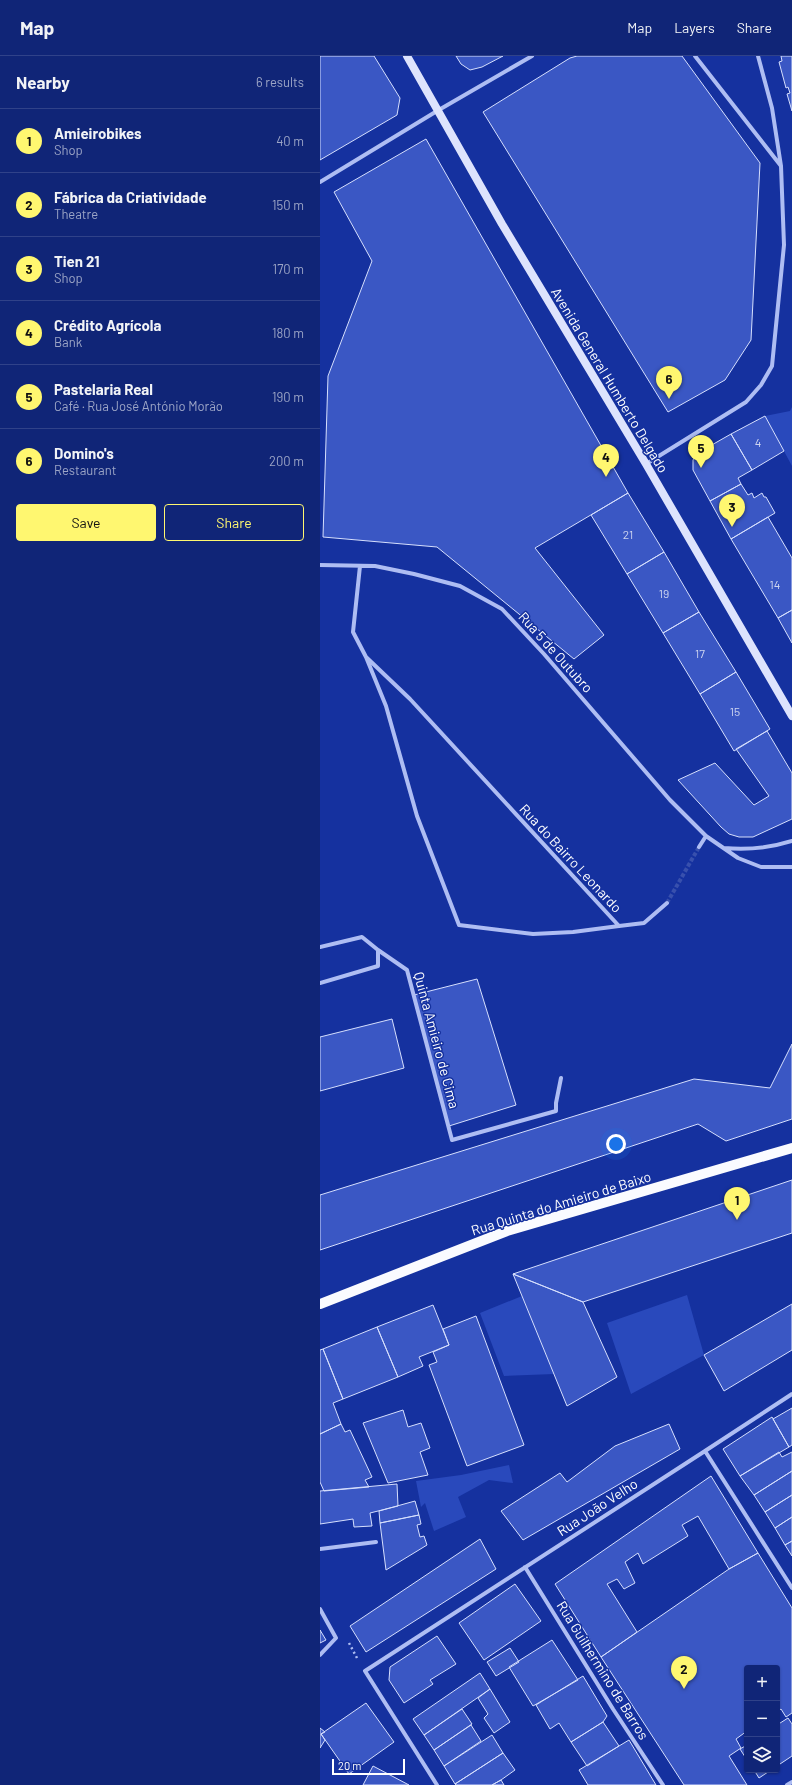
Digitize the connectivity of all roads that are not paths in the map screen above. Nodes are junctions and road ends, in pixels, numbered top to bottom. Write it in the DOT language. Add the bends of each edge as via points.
graph roads {
  1 [pos="407,56"];
  2 [pos="532,56"];
  3 [pos="695,56"];
  4 [pos="758,56"];
  5 [pos="437,111"];
  6 [pos="781,166"];
  7 [pos="320,182"];
  8 [pos="646,464"];
  9 [pos="320,565"];
  10 [pos="360,566"];
  11 [pos="366,657"];
  12 [pos="792,716"];
  13 [pos="706,836"];
  14 [pos="792,841"];
  15 [pos="699,848"];
  16 [pos="724,848"];
  17 [pos="792,867"];
  18 [pos="667,903"];
  19 [pos="619,926"];
  20 [pos="320,947"];
  21 [pos="378,950"];
  22 [pos="320,983"];
  23 [pos="561,1078"];
  24 [pos="792,1148"];
  25 [pos="320,1304"];
  26 [pos="792,1394"];
  27 [pos="705,1451"];
  28 [pos="376,1542"];
  29 [pos="320,1549"];
  30 [pos="525,1567"];
  31 [pos="792,1588"];
  32 [pos="320,1609"];
  33 [pos="320,1655"];
  34 [pos="792,1782"];
  35 [pos="437,1785"];
  36 [pos="663,1785"];
  37 [pos="788,1785"];
  1 -- 5 [label="main road, Avenida General Humberto Delgado"];
  2 -- 5 [label="street"];
  3 -- 6 [label="street"];
  4 -- 6 [label="street" via="772,108"];
  5 -- 7 [label="street"];
  5 -- 8 [label="main road, Avenida General Humberto Delgado"];
  6 -- 8 [label="street" via="784,245 772,366 761,386 746,402"];
  8 -- 12 [label="main road, Avenida General Humberto Delgado"];
  9 -- 10 [label="street, Rua 5 de Outubro"];
  10 -- 11 [label="street" via="353,632"];
  10 -- 13 [label="street, Rua 5 de Outubro" via="375,566 460,586 502,609 670,800"];
  11 -- 19 [label="street, Rua do Bairro Leonardo" via="410,699"];
  11 -- 19 [label="street, Rua do Bairro Leonardo" via="386,706 417,816 459,925 533,934"];
  13 -- 15 [label="street"];
  13 -- 16 [label="street, Rua 5 de Outubro"];
  14 -- 16 [label="street" via="775,847"];
  16 -- 17 [label="street, Rua 5 de Outubro" via="738,858 761,867"];
  18 -- 19 [label="street" via="644,923"];
  20 -- 21 [label="street, Quinta Amieiro de Cima" via="362,937"];
  21 -- 22 [label="street" via="378,966"];
  21 -- 23 [label="street, Quinta Amieiro de Cima" via="407,970 452,1140 556,1111"];
  24 -- 25 [label="main road, Rua Quinta do Amieiro de Baixo" via="507,1231"];
  26 -- 27 [label="street, Rua João Velho"];
  27 -- 30 [label="street, Rua João Velho"];
  27 -- 31 [label="street"];
  28 -- 29 [label="street"];
  30 -- 35 [label="street, Rua João Velho" via="365,1671"];
  30 -- 36 [label="street, Rua Guilhermino de Barros"];
  32 -- 33 [label="street" via="336,1638"];
  34 -- 37 [label="street"];
}
